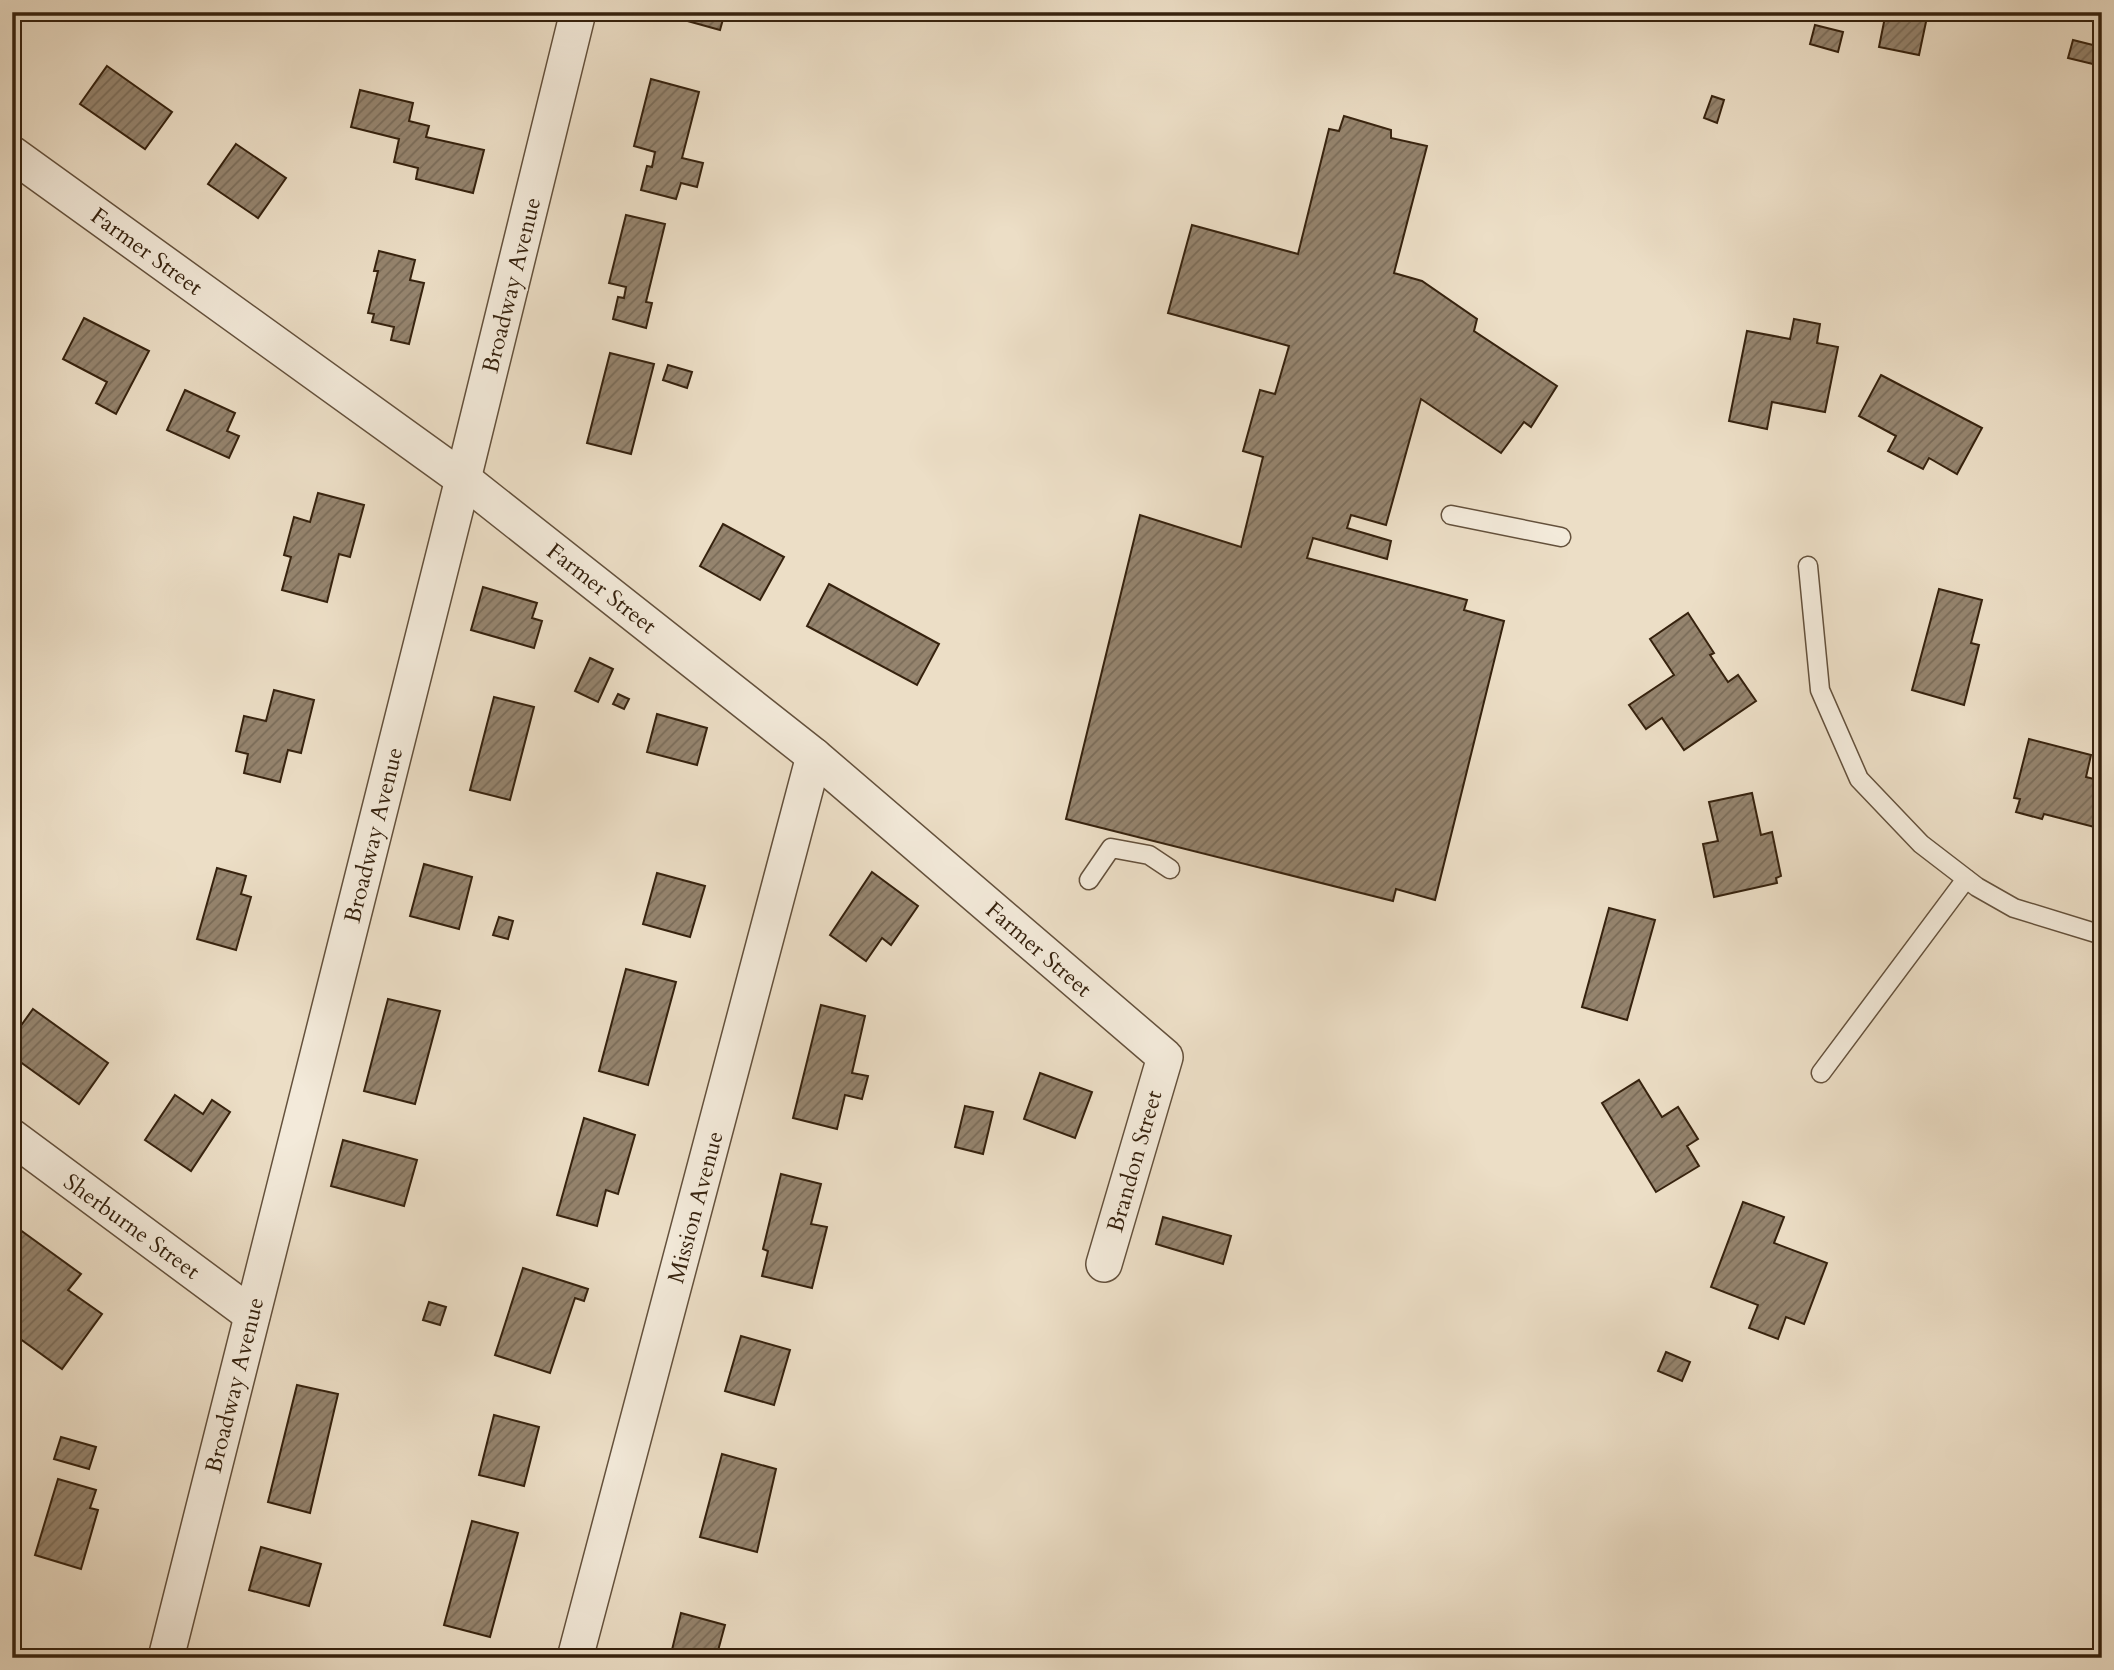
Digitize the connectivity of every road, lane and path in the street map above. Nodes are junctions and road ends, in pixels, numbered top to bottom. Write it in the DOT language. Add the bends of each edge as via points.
graph roads {
  1 [pos="578,12"];
  2 [pos="12,154"];
  3 [pos="463,479"];
  4 [pos="1451,515"];
  5 [pos="1561,537"];
  6 [pos="1808,566"];
  7 [pos="814,756"];
  8 [pos="1170,869"];
  9 [pos="1966,879"];
  10 [pos="1089,880"];
  11 [pos="2102,935"];
  12 [pos="1165,1057"];
  13 [pos="1821,1073"];
  14 [pos="12,1138"];
  15 [pos="1104,1264"];
  16 [pos="252,1315"];
  17 [pos="166,1658"];
  18 [pos="575,1658"];
  1 -- 3 [label="street, Broadway Avenue"];
  2 -- 3 [label="street, Farmer Street"];
  3 -- 7 [label="street, Farmer Street"];
  3 -- 16 [label="street, Broadway Avenue"];
  4 -- 5 [label="lane"];
  6 -- 9 [label="lane" via="1820,690 1859,779 1921,844"];
  7 -- 12 [label="street, Farmer Street"];
  7 -- 18 [label="street, Mission Avenue"];
  8 -- 10 [label="lane" via="1149,855 1111,848"];
  9 -- 11 [label="lane" via="2014,908"];
  9 -- 13 [label="lane"];
  12 -- 15 [label="street, Brandon Street"];
  14 -- 16 [label="street, Sherburne Street"];
  16 -- 17 [label="street, Broadway Avenue"];
}
